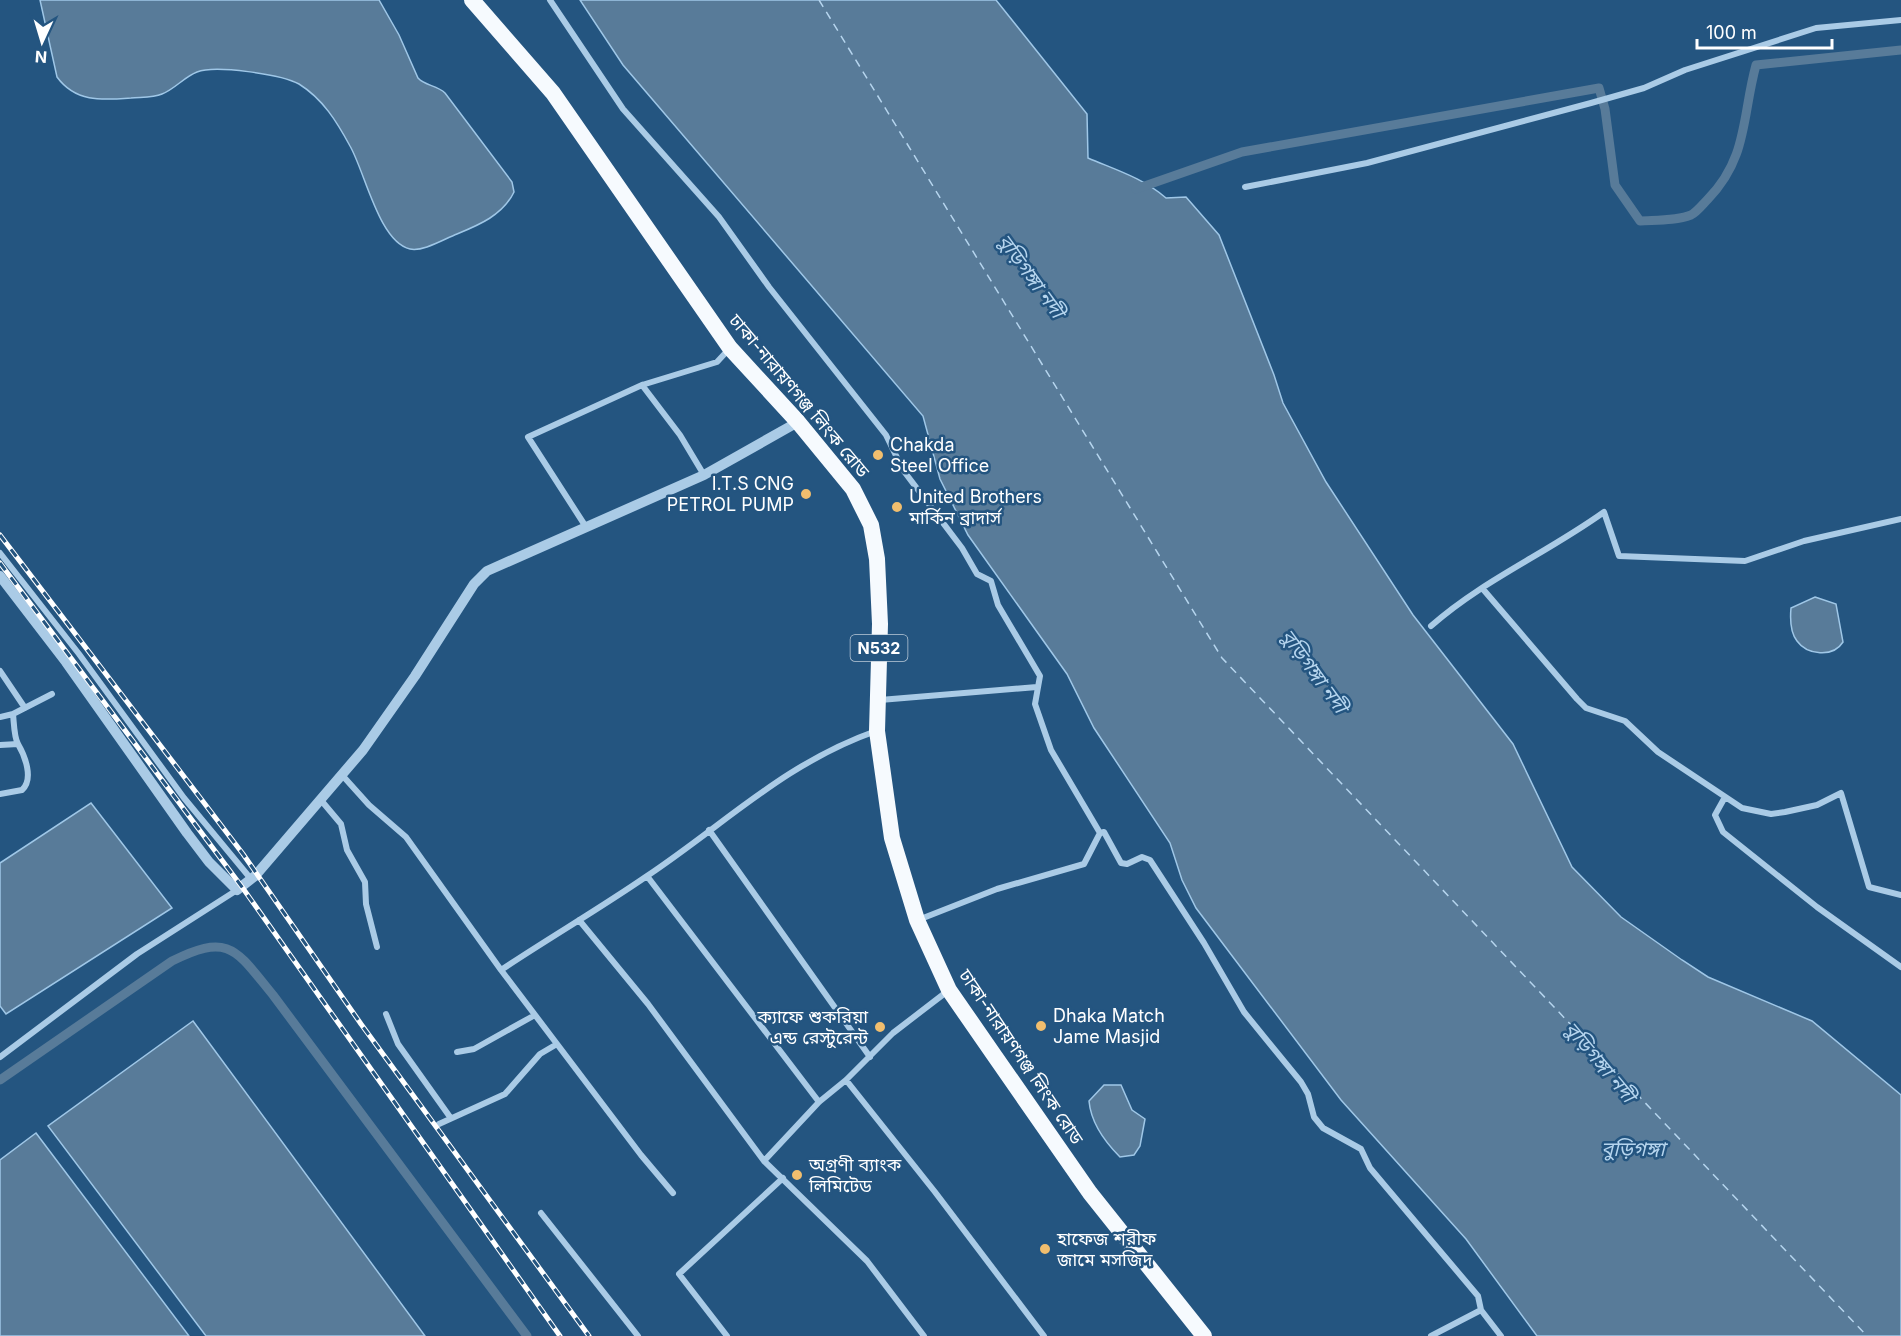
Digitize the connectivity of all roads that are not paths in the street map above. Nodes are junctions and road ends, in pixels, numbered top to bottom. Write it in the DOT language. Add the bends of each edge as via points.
graph roads {
  1 [pos="472,0"];
  2 [pos="550,0"];
  3 [pos="1901,20"];
  4 [pos="1245,187"];
  5 [pos="730,348"];
  6 [pos="642,385"];
  7 [pos="798,422"];
  8 [pos="704,475"];
  9 [pos="1901,519"];
  10 [pos="586,527"];
  11 [pos="0,553"];
  12 [pos="0,576"];
  13 [pos="1482,588"];
  14 [pos="1431,626"];
  15 [pos="0,671"];
  16 [pos="1037,687"];
  17 [pos="52,694"];
  18 [pos="878,700"];
  19 [pos="26,708"];
  20 [pos="13,714"];
  21 [pos="0,717"];
  22 [pos="877,731"];
  23 [pos="18,744"];
  24 [pos="0,745"];
  25 [pos="342,775"];
  26 [pos="0,794"];
  27 [pos="1725,797"];
  28 [pos="320,799"];
  29 [pos="709,830"];
  30 [pos="1100,833"];
  31 [pos="647,876"];
  32 [pos="251,879"];
  33 [pos="237,890"];
  34 [pos="1901,895"];
  35 [pos="579,920"];
  36 [pos="917,921"];
  37 [pos="378,947"];
  38 [pos="1901,967"];
  39 [pos="501,970"];
  40 [pos="949,990"];
  41 [pos="386,1014"];
  42 [pos="535,1015"];
  43 [pos="557,1044"];
  44 [pos="457,1052"];
  45 [pos="0,1057"];
  46 [pos="870,1057"];
  47 [pos="846,1080"];
  48 [pos="819,1102"];
  49 [pos="450,1117"];
  50 [pos="439,1124"];
  51 [pos="764,1161"];
  52 [pos="783,1178"];
  53 [pos="673,1193"];
  54 [pos="541,1213"];
  55 [pos="1481,1310"];
  56 [pos="638,1336"];
  57 [pos="727,1336"];
  58 [pos="924,1336"];
  59 [pos="1044,1336"];
  60 [pos="1204,1336"];
  61 [pos="1431,1336"];
  62 [pos="1501,1336"];
  1 -- 5 [label="highway, ঢাকা-নারায়ণগঞ্জ লিংক রোড / N532" via="553,93"];
  2 -- 16 [label="street" via="623,109 719,217 886,435 903,470 977,574 991,581 998,605 1040,676"];
  3 -- 4 [label="street" via="1816,28 1591,103 1367,163"];
  5 -- 6 [label="street" via="717,362"];
  5 -- 7 [label="highway, ঢাকা-নারায়ণগঞ্জ লিংক রোড / N532"];
  6 -- 8 [label="street"];
  6 -- 10 [label="street" via="528,437"];
  7 -- 8 [label="street"];
  7 -- 18 [label="highway, ঢাকা-নারায়ণগঞ্জ লিংক রোড / N532" via="852,489 871,525 880,624"];
  8 -- 10 [label="street"];
  9 -- 13 [label="street" via="1804,541 1745,561 1679,560 1619,556 1604,512"];
  10 -- 25 [label="street" via="487,571 474,584 415,676"];
  11 -- 32 [label="street" via="184,798"];
  12 -- 33 [label="street" via="187,833"];
  13 -- 14 [label="street"];
  13 -- 27 [label="street" via="1586,708 1625,721 1658,752"];
  15 -- 19 [label="street"];
  16 -- 18 [label="street"];
  16 -- 30 [label="street" via="1035,704 1051,750"];
  17 -- 19 [label="street"];
  18 -- 22 [label="highway, ঢাকা-নারায়ণগঞ্জ লিংক রোড / N532"];
  19 -- 20 [label="street"];
  20 -- 21 [label="street"];
  20 -- 23 [label="street"];
  22 -- 29 [label="street" via="839,744 798,767"];
  22 -- 36 [label="highway, ঢাকা-নারায়ণগঞ্জ লিংক রোড / N532" via="892,838"];
  23 -- 24 [label="street"];
  23 -- 26 [label="street" via="27,762 26,786"];
  25 -- 28 [label="street"];
  25 -- 39 [label="street" via="406,837"];
  27 -- 34 [label="street" via="1742,808 1771,814 1817,805 1841,793 1869,887"];
  27 -- 38 [label="street" via="1715,815 1723,832"];
  28 -- 32 [label="street"];
  28 -- 37 [label="street" via="341,824 347,850 365,882 366,904"];
  29 -- 31 [label="street"];
  29 -- 46 [label="street"];
  30 -- 36 [label="street" via="1084,864 996,888"];
  30 -- 55 [label="street" via="1104,832 1121,863 1142,857 1150,860 1194,925 1244,1012 1301,1082 1314,1117 1323,1128 1361,1149 1370,1167 1478,1296"];
  31 -- 35 [label="street"];
  31 -- 48 [label="street"];
  32 -- 33 [label="street"];
  33 -- 45 [label="street" via="137,954"];
  35 -- 39 [label="street"];
  35 -- 51 [label="street" via="648,1004"];
  36 -- 40 [label="highway, ঢাকা-নারায়ণগঞ্জ লিংক রোড / N532"];
  39 -- 42 [label="street"];
  40 -- 46 [label="street" via="893,1033"];
  40 -- 60 [label="highway, ঢাকা-নারায়ণগঞ্জ লিংক রোড / N532" via="1090,1192"];
  41 -- 49 [label="street" via="398,1044"];
  42 -- 43 [label="street"];
  42 -- 44 [label="street" via="474,1049"];
  43 -- 49 [label="street" via="540,1054 505,1094"];
  43 -- 53 [label="street"];
  46 -- 47 [label="street"];
  47 -- 48 [label="street"];
  47 -- 59 [label="street"];
  48 -- 51 [label="street"];
  49 -- 50 [label="street"];
  51 -- 52 [label="street"];
  52 -- 57 [label="street" via="679,1274"];
  52 -- 58 [label="street" via="867,1261"];
  54 -- 56 [label="street"];
  55 -- 61 [label="street"];
  55 -- 62 [label="street"];
}
